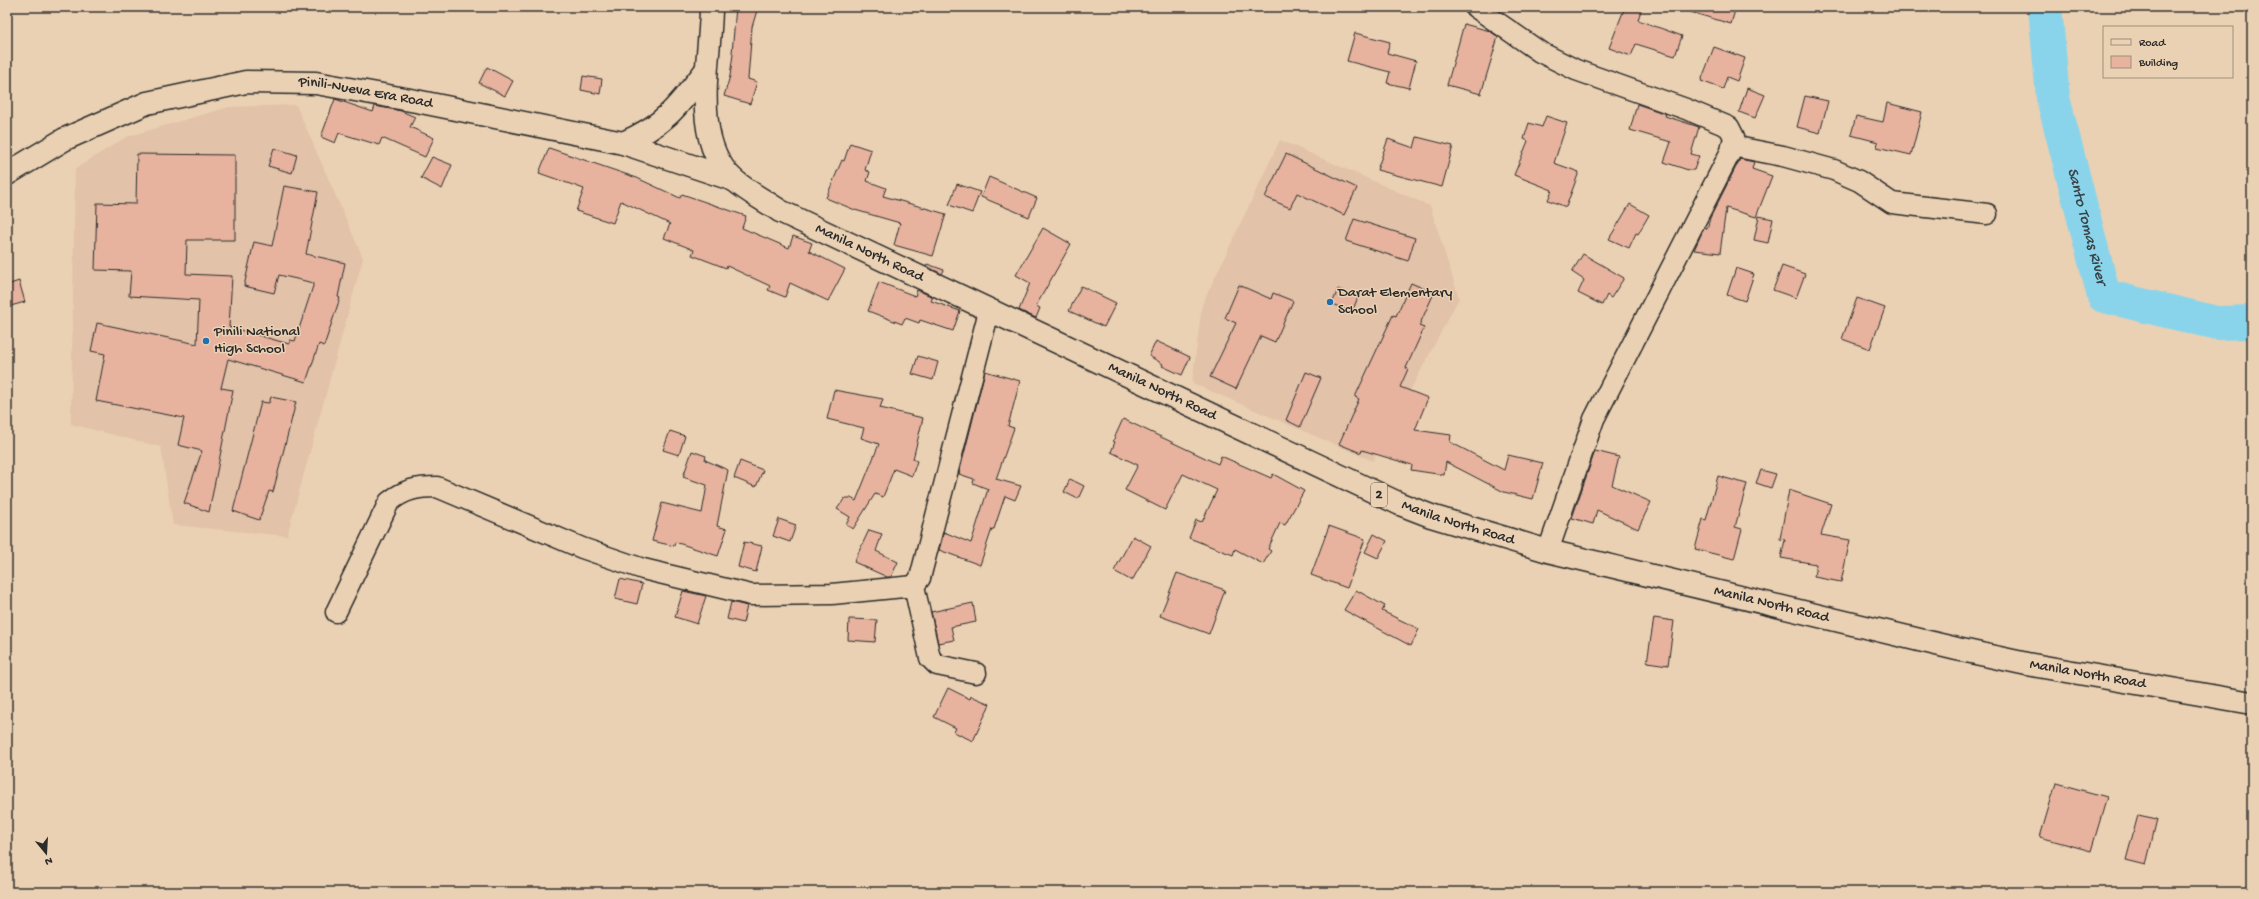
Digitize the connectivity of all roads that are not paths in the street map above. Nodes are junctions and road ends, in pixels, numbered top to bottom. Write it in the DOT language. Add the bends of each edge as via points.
graph roads {
  1 [pos="710,7"];
  2 [pos="1475,7"];
  3 [pos="706,70"];
  4 [pos="623,143"];
  5 [pos="1732,146"];
  6 [pos="7,174"];
  7 [pos="734,180"];
  8 [pos="1987,214"];
  9 [pos="989,311"];
  10 [pos="1548,551"];
  11 [pos="914,586"];
  12 [pos="336,612"];
  13 [pos="976,673"];
  14 [pos="2252,703"];
  1 -- 3 [label="main road, Manila North Road / 2"];
  2 -- 5 [label="street" via="1540,52 1568,66 1729,127 1734,137"];
  3 -- 4 [label="main road" via="679,105 658,124 645,134"];
  3 -- 7 [label="main road, Manila North Road / 2" via="705,101 711,140 716,158"];
  4 -- 6 [label="main road, Pinili-Nueva Era Road" via="316,83 246,82 147,103 65,139"];
  4 -- 7 [label="main road, Pinili-Nueva Era Road"];
  5 -- 8 [label="street" via="1834,170 1859,181 1892,203"];
  5 -- 10 [label="street" via="1594,419"];
  7 -- 9 [label="main road, Manila North Road / 2" via="780,211"];
  9 -- 10 [label="main road, Manila North Road / 2" via="1400,504 1431,516"];
  9 -- 11 [label="street" via="920,578"];
  10 -- 14 [label="main road, Manila North Road / 2" via="1957,649 2027,664"];
  11 -- 12 [label="street" via="832,594 751,594 643,569 582,548 437,487 420,487 400,493 389,502"];
  11 -- 13 [label="street" via="930,658 937,665"];
}
